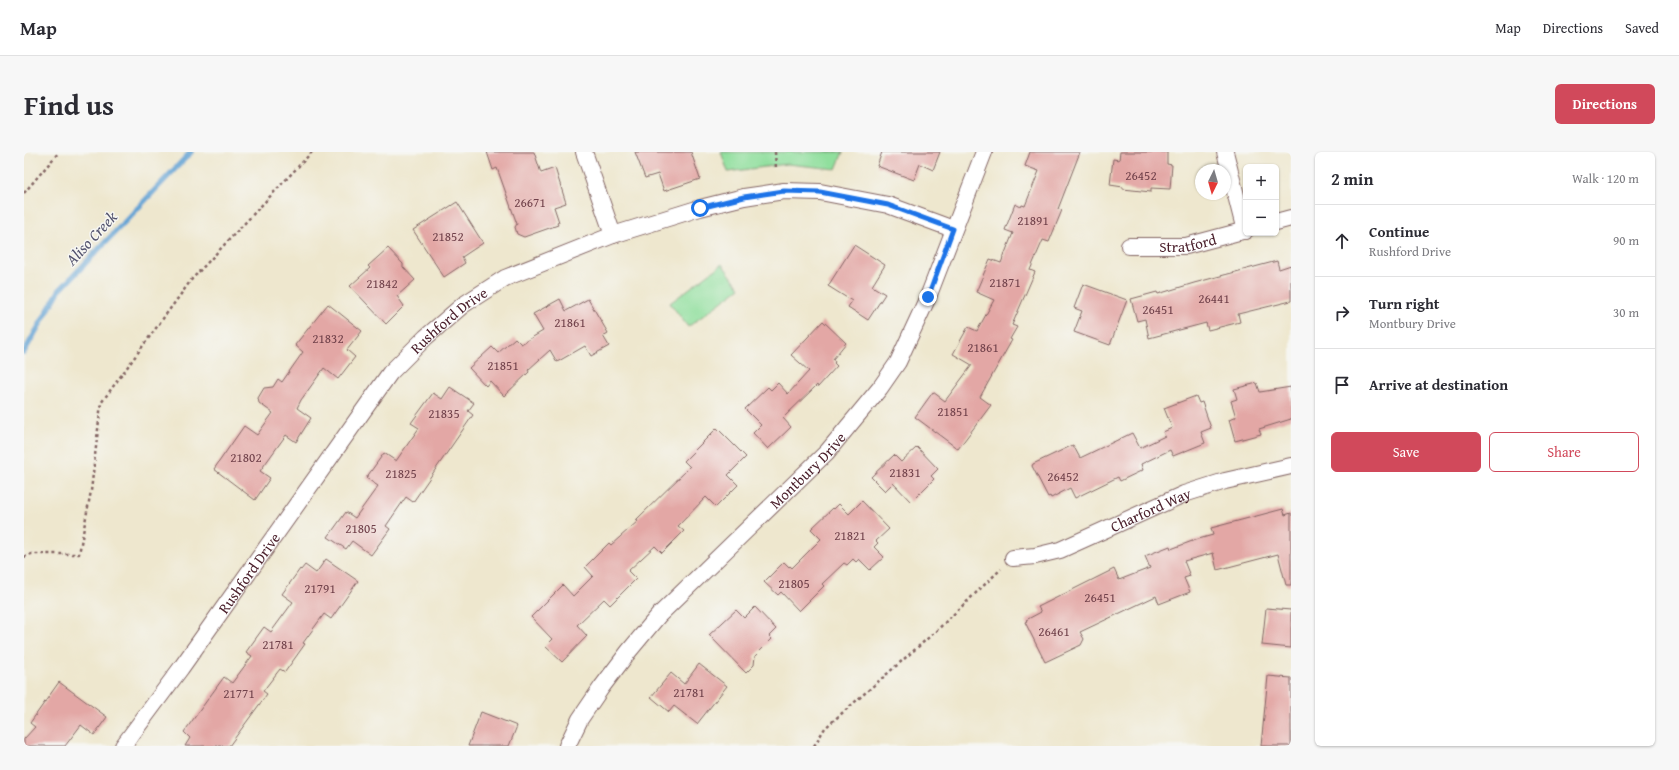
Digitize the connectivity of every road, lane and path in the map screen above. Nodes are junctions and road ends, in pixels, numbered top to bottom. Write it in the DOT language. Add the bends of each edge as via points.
graph roads {
  1 [pos="59,152"];
  2 [pos="312,152"];
  3 [pos="584,152"];
  4 [pos="775,152"];
  5 [pos="984,152"];
  6 [pos="1225,152"];
  7 [pos="776,169"];
  8 [pos="24,192"];
  9 [pos="1291,218"];
  10 [pos="1279,221"];
  11 [pos="1243,223"];
  12 [pos="953,229"];
  13 [pos="1243,232"];
  14 [pos="613,235"];
  15 [pos="1129,246"];
  16 [pos="1291,466"];
  17 [pos="24,557"];
  18 [pos="1012,558"];
  19 [pos="123,746"];
  20 [pos="567,746"];
  21 [pos="814,746"];
  1 -- 8 [label="path"];
  2 -- 17 [label="path" via="192,279 100,403 91,491 79,554 31,554"];
  3 -- 14 [label="street"];
  4 -- 7 [label="path"];
  5 -- 12 [label="street, Montbury Drive"];
  6 -- 11 [label="street"];
  9 -- 10 [label="street"];
  12 -- 14 [label="street, Rushford Drive" via="888,205 820,192 784,191 744,197 700,208"];
  12 -- 20 [label="street, Montbury Drive" via="914,330 898,362 880,388 827,452 659,615 601,688 580,719"];
  13 -- 15 [label="street, Stratford" via="1186,246"];
  14 -- 19 [label="street, Rushford Drive" via="505,278 463,304 390,373 186,662"];
  16 -- 18 [label="street, Charford Way" via="1225,481 1184,494 1060,550"];
  18 -- 21 [label="path" via="935,632 826,728"];
}
